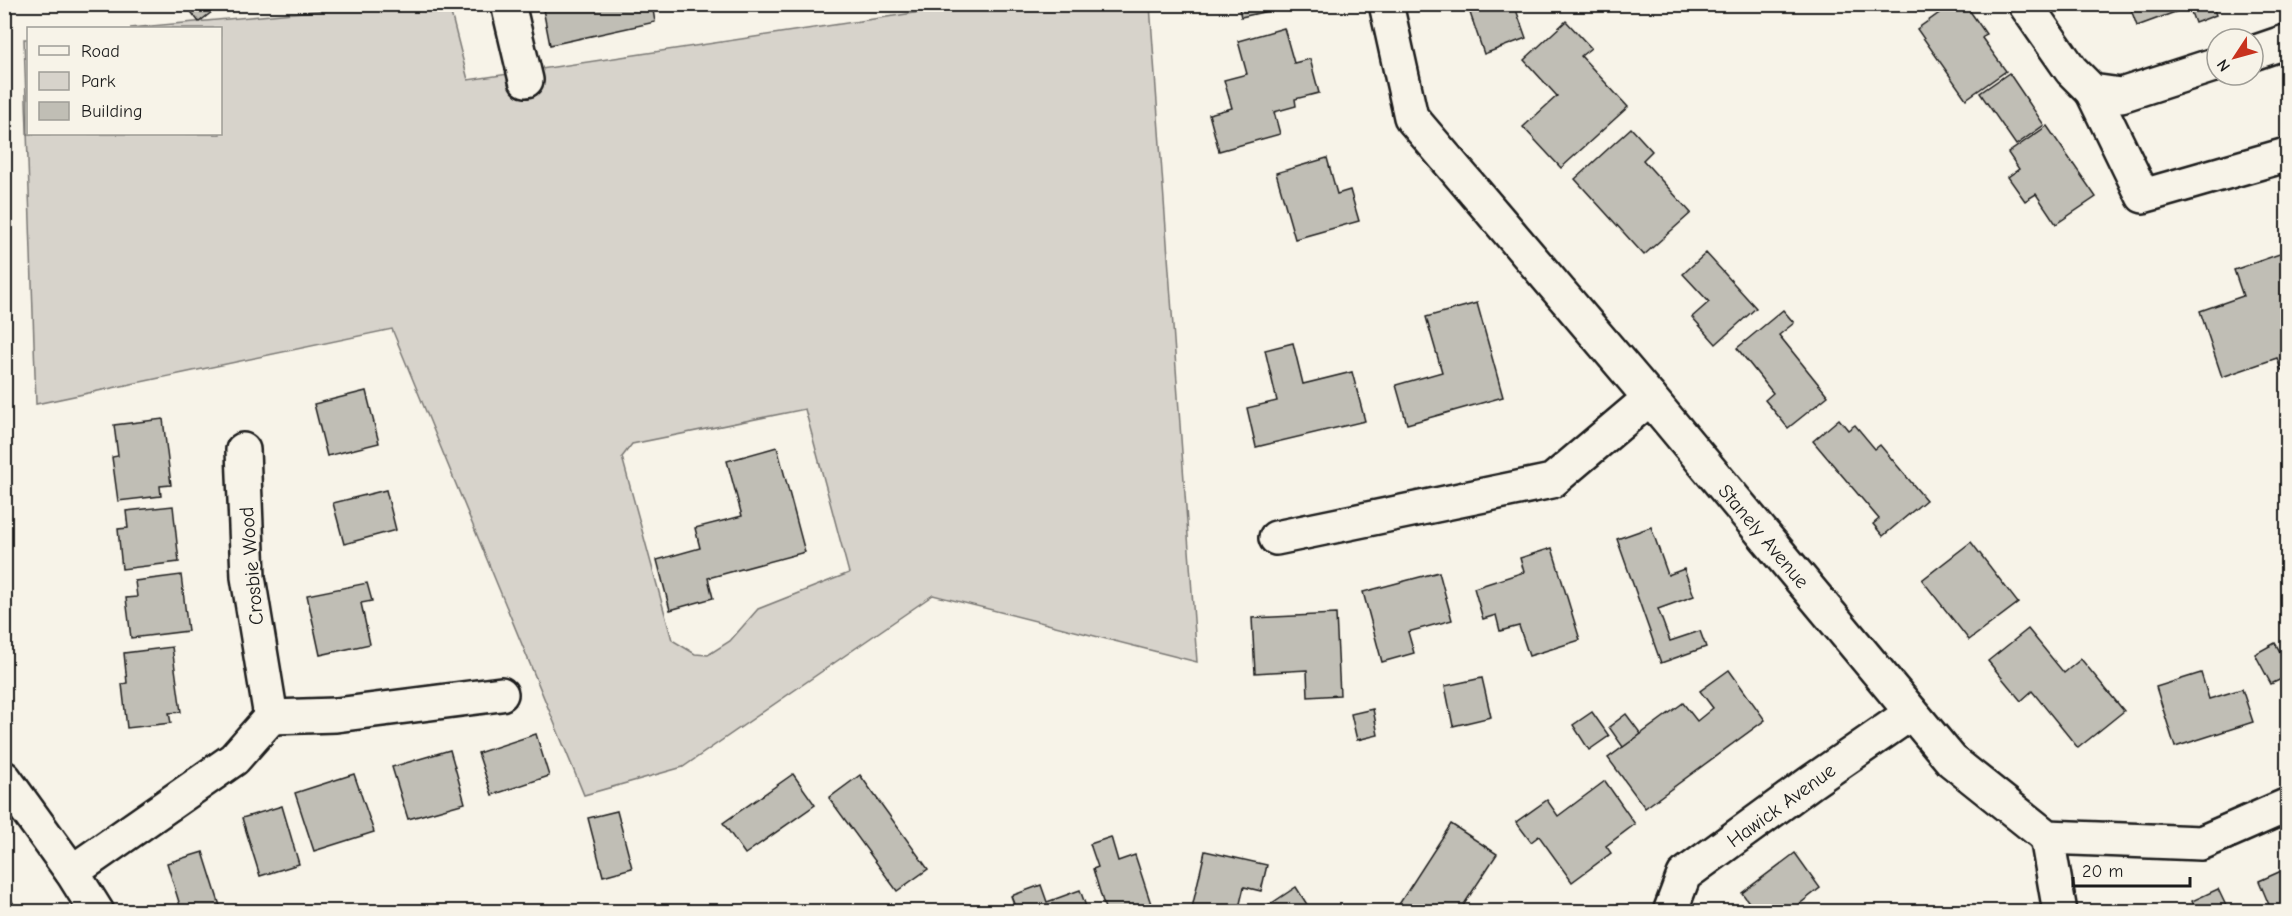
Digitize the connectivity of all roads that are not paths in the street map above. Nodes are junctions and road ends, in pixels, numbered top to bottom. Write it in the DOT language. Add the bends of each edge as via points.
graph roads {
  1 [pos="508,4"];
  2 [pos="1386,4"];
  3 [pos="2025,4"];
  4 [pos="2288,41"];
  5 [pos="2265,48"];
  6 [pos="2205,68"];
  7 [pos="525,80"];
  8 [pos="2092,91"];
  9 [pos="2286,155"];
  10 [pos="1650,398"];
  11 [pos="243,450"];
  12 [pos="1276,538"];
  13 [pos="501,694"];
  14 [pos="1911,713"];
  15 [pos="271,717"];
  16 [pos="4,778"];
  17 [pos="2288,805"];
  18 [pos="2047,837"];
  19 [pos="72,872"];
  20 [pos="97,912"];
  21 [pos="1670,912"];
  22 [pos="2060,912"];
  1 -- 7 [label="street"];
  2 -- 10 [label="street, Stanely Avenue" via="1411,117"];
  3 -- 8 [label="street" via="2071,70"];
  4 -- 5 [label="street"];
  6 -- 8 [label="street" via="2121,95"];
  8 -- 9 [label="street" via="2143,196"];
  10 -- 12 [label="street" via="1552,481"];
  10 -- 14 [label="street, Stanely Avenue"];
  11 -- 15 [label="street, Crosbie Wood" via="248,578"];
  13 -- 15 [label="street" via="336,715"];
  14 -- 18 [label="street, Stanely Avenue" via="1952,761"];
  14 -- 21 [label="street, Hawick Avenue" via="1684,875"];
  15 -- 19 [label="street" via="234,759"];
  16 -- 19 [label="street"];
  17 -- 18 [label="street" via="2201,843"];
  18 -- 22 [label="street"];
  19 -- 20 [label="street"];
}
